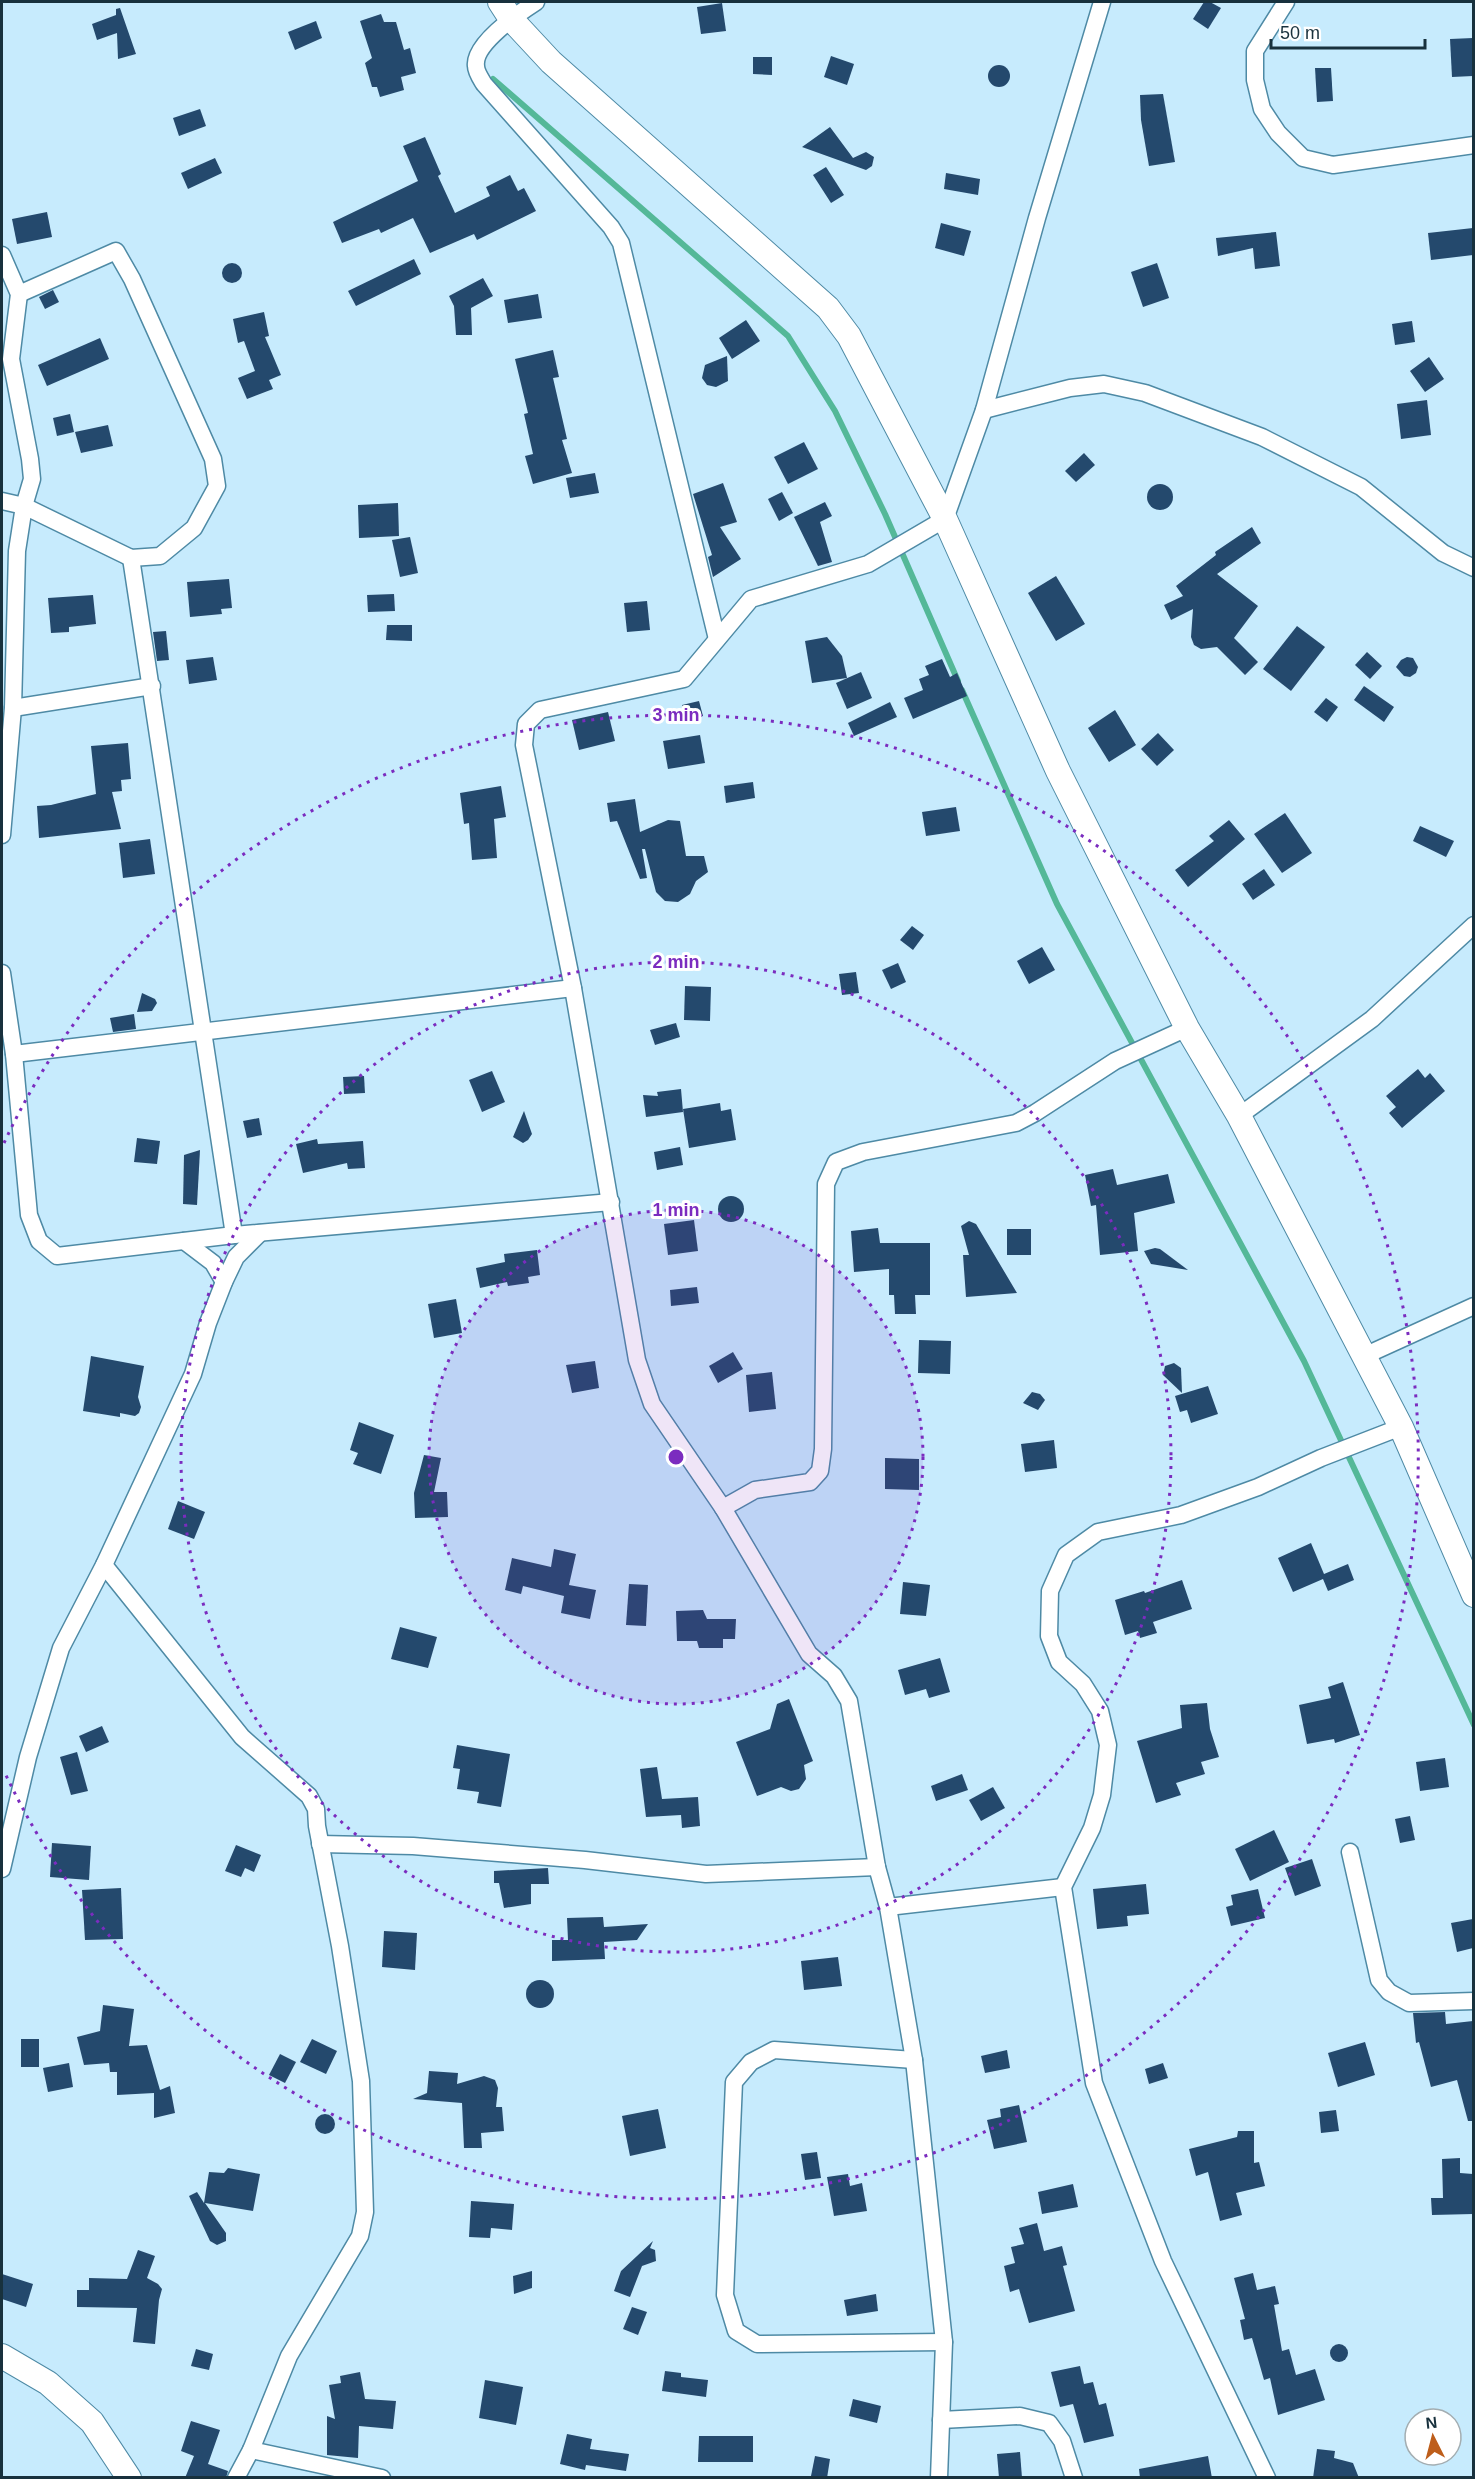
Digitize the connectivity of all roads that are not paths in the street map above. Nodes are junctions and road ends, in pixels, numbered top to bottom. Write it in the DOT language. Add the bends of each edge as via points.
graph roads {
  1 [pos="536,2"];
  2 [pos="1102,2"];
  3 [pos="1286,2"];
  4 [pos="506,10"];
  5 [pos="1473,145"];
  6 [pos="2,255"];
  7 [pos="19,294"];
  8 [pos="984,410"];
  9 [pos="2,501"];
  10 [pos="24,506"];
  11 [pos="945,519"];
  12 [pos="131,558"];
  13 [pos="1473,568"];
  14 [pos="717,639"];
  15 [pos="152,686"];
  16 [pos="13,708"];
  17 [pos="2,835"];
  18 [pos="1473,925"];
  19 [pos="2,973"];
  20 [pos="573,988"];
  21 [pos="1187,1028"];
  22 [pos="205,1033"];
  23 [pos="14,1054"];
  24 [pos="1239,1116"];
  25 [pos="611,1202"];
  26 [pos="260,1233"];
  27 [pos="234,1235"];
  28 [pos="184,1241"];
  29 [pos="224,1282"];
  30 [pos="1473,1306"];
  31 [pos="1364,1356"];
  32 [pos="1401,1427"];
  33 [pos="723,1508"];
  34 [pos="104,1565"];
  35 [pos="1473,1595"];
  36 [pos="320,1844"];
  37 [pos="1350,1852"];
  38 [pos="877,1868"];
  39 [pos="2,1869"];
  40 [pos="1063,1887"];
  41 [pos="888,1907"];
  42 [pos="1473,2001"];
  43 [pos="914,2060"];
  44 [pos="944,2342"];
  45 [pos="2,2356"];
  46 [pos="941,2420"];
  47 [pos="251,2450"];
  48 [pos="129,2478"];
  49 [pos="236,2478"];
  50 [pos="382,2478"];
  51 [pos="939,2478"];
  52 [pos="1074,2478"];
  53 [pos="1267,2478"];
  1 -- 4 [label="street"];
  2 -- 8 [label="street"];
  3 -- 5 [label="street" via="1255,51 1255,80 1262,109 1278,133 1303,158 1333,165"];
  4 -- 11 [label="street" via="560,70 840,321"];
  4 -- 14 [label="street" via="480,49 476,66 484,84 621,243"];
  6 -- 7 [label="street"];
  7 -- 10 [label="street" via="11,358 32,479"];
  7 -- 12 [label="street" via="116,251 213,459 217,486 194,528 160,556"];
  8 -- 11 [label="street"];
  8 -- 13 [label="street" via="1070,388 1104,384 1145,393 1263,437 1361,487 1443,553"];
  9 -- 10 [label="street"];
  10 -- 12 [label="street"];
  10 -- 16 [label="street" via="17,551"];
  11 -- 14 [label="street" via="868,564 751,599"];
  11 -- 21 [label="street" via="1058,771"];
  12 -- 15 [label="street"];
  14 -- 20 [label="street" via="684,679 540,710 526,724 524,746"];
  15 -- 16 [label="street"];
  15 -- 22 [label="street"];
  16 -- 17 [label="street"];
  18 -- 24 [label="street" via="1372,1019"];
  19 -- 23 [label="street"];
  20 -- 22 [label="street"];
  20 -- 25 [label="street"];
  21 -- 24 [label="street"];
  21 -- 33 [label="street" via="1115,1061 1016,1123 862,1152 836,1162 826,1184 820,1471 810,1482 754,1490"];
  22 -- 23 [label="street"];
  22 -- 27 [label="street"];
  23 -- 28 [label="street" via="29,1215 39,1241 57,1256"];
  24 -- 31 [label="street"];
  25 -- 26 [label="street"];
  25 -- 33 [label="street" via="637,1360 652,1404"];
  26 -- 27 [label="street"];
  26 -- 29 [label="street" via="236,1257"];
  27 -- 28 [label="street"];
  28 -- 29 [label="street" via="213,1263"];
  29 -- 34 [label="street" via="193,1374"];
  30 -- 31 [label="street"];
  31 -- 32 [label="street"];
  32 -- 35 [label="street"];
  32 -- 40 [label="street" via="1181,1515 1098,1532 1066,1555 1050,1591 1049,1636 1059,1662 1083,1684 1100,1711 1108,1745 1102,1795 1092,1828"];
  33 -- 38 [label="street" via="809,1654 834,1676 849,1701"];
  34 -- 36 [label="street" via="242,1737 309,1796 316,1809"];
  34 -- 39 [label="street" via="61,1648 28,1757"];
  36 -- 38 [label="street" via="413,1846 706,1874"];
  36 -- 47 [label="street" via="361,2081 365,2212 360,2236 289,2356"];
  37 -- 42 [label="street" via="1379,1980 1389,1992 1409,2003"];
  38 -- 41 [label="street"];
  40 -- 41 [label="street"];
  40 -- 53 [label="street" via="1094,2083 1163,2261"];
  41 -- 43 [label="street"];
  43 -- 44 [label="street"];
  43 -- 44 [label="street" via="774,2050 751,2062 734,2082 725,2295 736,2331 757,2344"];
  44 -- 46 [label="street"];
  45 -- 48 [label="street" via="48,2383 92,2422"];
  46 -- 51 [label="street"];
  46 -- 52 [label="street" via="1020,2416 1049,2423 1062,2441"];
  47 -- 49 [label="street"];
  47 -- 50 [label="street"];
}
